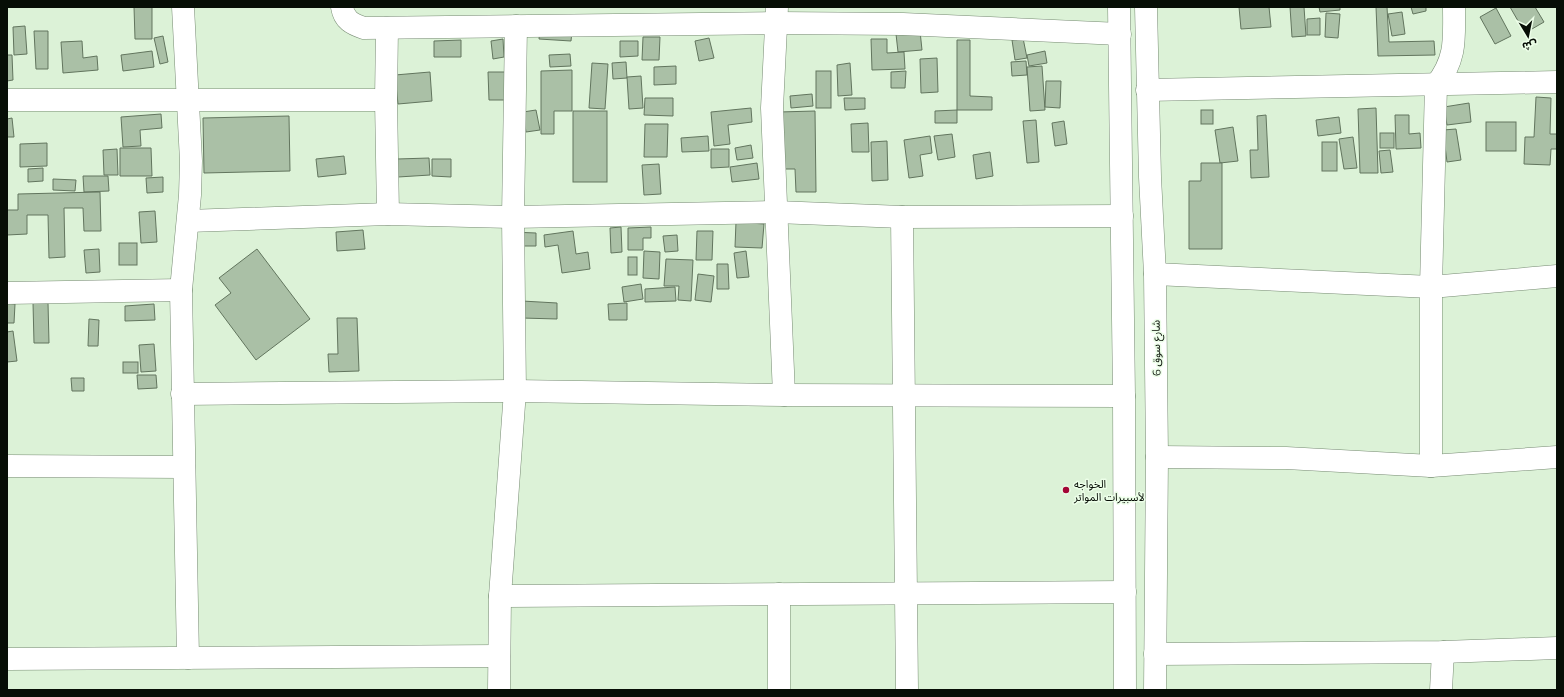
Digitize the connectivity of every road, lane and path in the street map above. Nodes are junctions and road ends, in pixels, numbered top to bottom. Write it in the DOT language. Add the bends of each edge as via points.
graph roads {
  1 [pos="183,7"];
  2 [pos="342,7"];
  3 [pos="1119,7"];
  4 [pos="1146,7"];
  5 [pos="1454,7"];
  6 [pos="777,15"];
  7 [pos="903,16"];
  8 [pos="516,26"];
  9 [pos="387,28"];
  10 [pos="1120,34"];
  11 [pos="1557,82"];
  12 [pos="1436,85"];
  13 [pos="1148,90"];
  14 [pos="7,100"];
  15 [pos="188,100"];
  16 [pos="386,100"];
  17 [pos="776,212"];
  18 [pos="388,214"];
  19 [pos="1122,216"];
  20 [pos="513,217"];
  21 [pos="902,217"];
  22 [pos="188,221"];
  23 [pos="1155,274"];
  24 [pos="1557,276"];
  25 [pos="1431,286"];
  26 [pos="181,290"];
  27 [pos="7,293"];
  28 [pos="515,391"];
  29 [pos="182,394"];
  30 [pos="784,395"];
  31 [pos="904,395"];
  32 [pos="1124,396"];
  33 [pos="1157,457"];
  34 [pos="1557,457"];
  35 [pos="7,466"];
  36 [pos="1430,466"];
  37 [pos="184,467"];
  38 [pos="1125,592"];
  39 [pos="906,593"];
  40 [pos="779,594"];
  41 [pos="500,596"];
  42 [pos="1557,648"];
  43 [pos="1443,652"];
  44 [pos="1155,654"];
  45 [pos="499,656"];
  46 [pos="188,658"];
  47 [pos="7,659"];
  48 [pos="499,690"];
  49 [pos="779,690"];
  50 [pos="907,690"];
  51 [pos="1125,690"];
  52 [pos="1155,690"];
  53 [pos="1441,690"];
  1 -- 15 [label="street"];
  2 -- 9 [label="street" via="343,14 351,24 364,28"];
  3 -- 10 [label="street"];
  4 -- 13 [label="street, شارع سوق 6"];
  5 -- 12 [label="street" via="1454,42 1451,59"];
  6 -- 7 [label="street"];
  6 -- 8 [label="street"];
  6 -- 17 [label="street" via="772,108"];
  7 -- 10 [label="street"];
  8 -- 9 [label="street"];
  8 -- 20 [label="street"];
  9 -- 16 [label="street"];
  10 -- 19 [label="street"];
  11 -- 12 [label="street"];
  12 -- 13 [label="street"];
  12 -- 25 [label="street"];
  13 -- 23 [label="street, شارع سوق 6"];
  14 -- 15 [label="street"];
  15 -- 16 [label="street"];
  15 -- 22 [label="street" via="191,161"];
  16 -- 18 [label="street"];
  17 -- 20 [label="street"];
  17 -- 21 [label="street"];
  17 -- 30 [label="street"];
  18 -- 20 [label="street"];
  18 -- 22 [label="street"];
  19 -- 21 [label="street"];
  19 -- 32 [label="street"];
  20 -- 28 [label="street"];
  21 -- 31 [label="street"];
  22 -- 26 [label="street"];
  23 -- 25 [label="street"];
  23 -- 33 [label="street, شارع سوق 6"];
  24 -- 25 [label="street"];
  25 -- 36 [label="street"];
  26 -- 27 [label="street"];
  26 -- 29 [label="street"];
  28 -- 29 [label="street"];
  28 -- 30 [label="street"];
  28 -- 41 [label="street"];
  29 -- 37 [label="street"];
  30 -- 31 [label="street"];
  31 -- 32 [label="street"];
  31 -- 39 [label="street"];
  32 -- 38 [label="street"];
  33 -- 36 [label="street" via="1286,458"];
  33 -- 44 [label="street, شارع سوق 6"];
  34 -- 36 [label="street"];
  35 -- 37 [label="street"];
  37 -- 46 [label="street"];
  38 -- 39 [label="street"];
  38 -- 51 [label="street"];
  39 -- 40 [label="street"];
  39 -- 50 [label="street"];
  40 -- 41 [label="street"];
  40 -- 49 [label="street"];
  41 -- 45 [label="street"];
  42 -- 43 [label="street"];
  43 -- 44 [label="street"];
  43 -- 53 [label="street"];
  44 -- 52 [label="street, شارع سوق 6"];
  45 -- 46 [label="street"];
  45 -- 48 [label="street"];
  46 -- 47 [label="street"];
}
